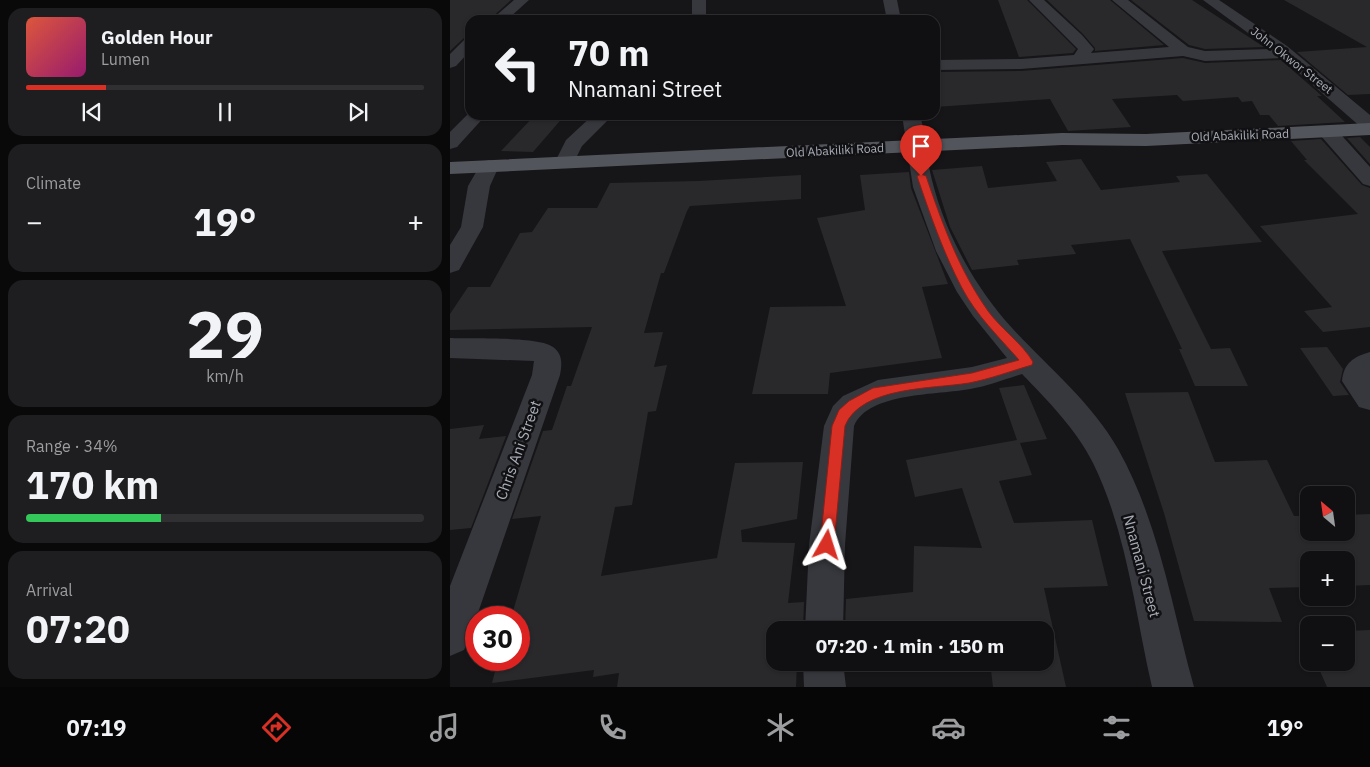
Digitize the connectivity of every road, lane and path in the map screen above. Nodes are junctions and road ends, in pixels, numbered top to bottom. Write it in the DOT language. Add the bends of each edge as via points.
graph roads {
  1 [pos="522,0"];
  2 [pos="699,0"];
  3 [pos="890,0"];
  4 [pos="1036,0"];
  5 [pos="1119,0"];
  6 [pos="1210,0"];
  7 [pos="504,15"];
  8 [pos="699,15"];
  9 [pos="893,15"];
  10 [pos="465,47"];
  11 [pos="1183,52"];
  12 [pos="1286,53"];
  13 [pos="1079,59"];
  14 [pos="450,63"];
  15 [pos="940,65"];
  16 [pos="472,120"];
  17 [pos="599,120"];
  18 [pos="912,120"];
  19 [pos="1370,125"];
  20 [pos="1370,129"];
  21 [pos="1328,132"];
  22 [pos="450,142"];
  23 [pos="918,147"];
  24 [pos="565,162"];
  25 [pos="489,166"];
  26 [pos="450,168"];
  27 [pos="1370,180"];
  28 [pos="450,265"];
  29 [pos="450,348"];
  30 [pos="1028,362"];
  31 [pos="1370,362"];
  32 [pos="1370,399"];
  33 [pos="824,621"];
  34 [pos="450,636"];
  35 [pos="824,671"];
  36 [pos="825,687"];
  37 [pos="1173,687"];
  1 -- 7 [label="street"];
  2 -- 8 [label="street"];
  3 -- 9 [label="street"];
  4 -- 13 [label="street" via="1078,38 1086,49"];
  5 -- 11 [label="street"];
  6 -- 12 [label="street, John Okwor Street"];
  10 -- 14 [label="street"];
  11 -- 12 [label="street" via="1205,56"];
  11 -- 13 [label="street"];
  12 -- 19 [label="street, John Okwor Street"];
  13 -- 15 [label="street" via="1021,64"];
  16 -- 22 [label="street"];
  17 -- 24 [label="street" via="573,144"];
  18 -- 23 [label="street, Nnamani Street"];
  20 -- 21 [label="main road, Old Abakiliki Road"];
  21 -- 23 [label="main road, Old Abakiliki Road" via="1146,140 1062,139"];
  21 -- 27 [label="street"];
  23 -- 24 [label="main road, Old Abakiliki Road"];
  23 -- 30 [label="street, Nnamani Street" via="918,166 924,187 951,258 977,304"];
  24 -- 25 [label="main road, Old Abakiliki Road"];
  25 -- 26 [label="main road, Old Abakiliki Road"];
  25 -- 28 [label="street" via="479,186 472,227"];
  29 -- 34 [label="street, Chris Ani Street" via="538,351 546,355 548,361 546,375"];
  30 -- 33 [label="street" via="972,378 878,392 854,404 844,414 839,426 827,545"];
  30 -- 37 [label="street, Nnamani Street" via="1087,428 1106,458 1135,529"];
  31 -- 32 [label="street" via="1357,372 1356,381"];
  35 -- 36 [label="street"];
}
